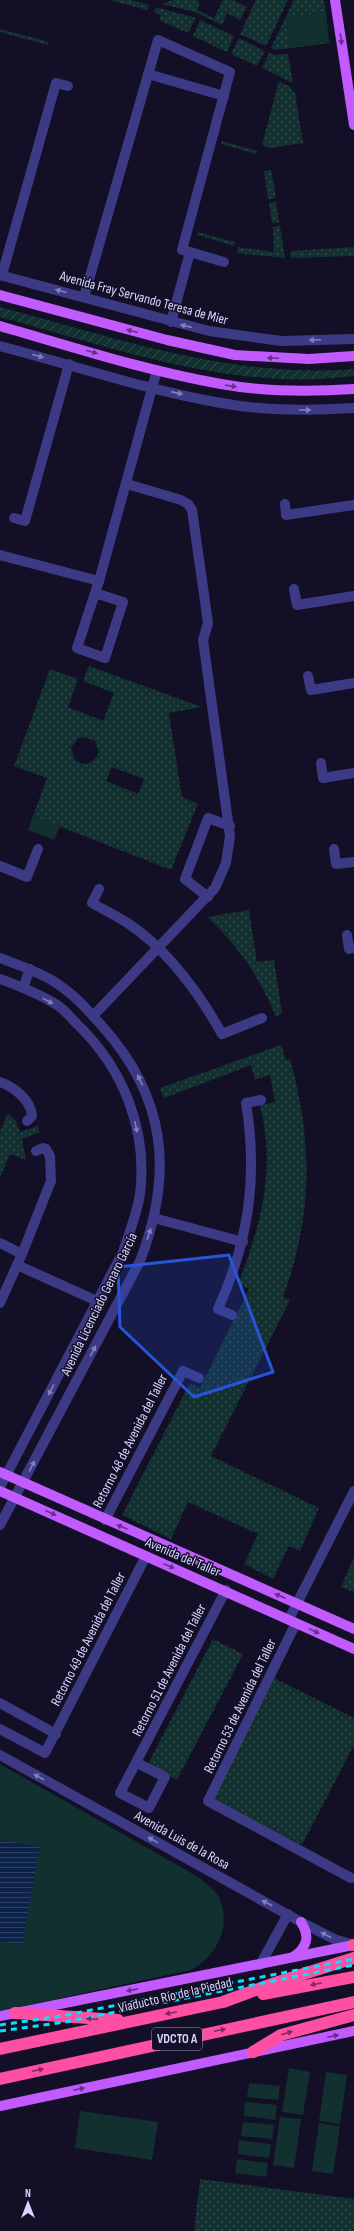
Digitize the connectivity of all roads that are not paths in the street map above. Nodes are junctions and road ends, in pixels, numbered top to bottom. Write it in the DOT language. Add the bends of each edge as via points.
graph roads {
  1 [pos="335,0"];
  2 [pos="148,74"];
  3 [pos="68,86"];
  4 [pos="224,96"];
  5 [pos="354,124"];
  6 [pos="190,252"];
  7 [pos="224,262"];
  8 [pos="1,275"];
  9 [pos="0,295"];
  10 [pos="84,297"];
  11 [pos="170,322"];
  12 [pos="0,326"];
  13 [pos="354,338"];
  14 [pos="0,346"];
  15 [pos="354,356"];
  16 [pos="69,364"];
  17 [pos="157,370"];
  18 [pos="153,388"];
  19 [pos="354,389"];
  20 [pos="354,408"];
  21 [pos="127,484"];
  22 [pos="284,504"];
  23 [pos="354,505"];
  24 [pos="14,518"];
  25 [pos="0,555"];
  26 [pos="100,581"];
  27 [pos="294,589"];
  28 [pos="95,593"];
  29 [pos="354,596"];
  30 [pos="308,676"];
  31 [pos="354,683"];
  32 [pos="321,763"];
  33 [pos="354,773"];
  34 [pos="230,826"];
  35 [pos="38,849"];
  36 [pos="334,850"];
  37 [pos="354,862"];
  38 [pos="0,866"];
  39 [pos="99,889"];
  40 [pos="208,897"];
  41 [pos="347,935"];
  42 [pos="354,948"];
  43 [pos="158,949"];
  44 [pos="0,958"];
  45 [pos="30,969"];
  46 [pos="0,979"];
  47 [pos="23,988"];
  48 [pos="93,1016"];
  49 [pos="262,1018"];
  50 [pos="0,1082"];
  51 [pos="261,1100"];
  52 [pos="149,1102"];
  53 [pos="132,1107"];
  54 [pos="27,1121"];
  55 [pos="36,1151"];
  56 [pos="154,1218"];
  57 [pos="242,1242"];
  58 [pos="0,1243"];
  59 [pos="123,1252"];
  60 [pos="22,1254"];
  61 [pos="140,1261"];
  62 [pos="17,1265"];
  63 [pos="97,1302"];
  64 [pos="0,1304"];
  65 [pos="232,1315"];
  66 [pos="199,1378"];
  67 [pos="3,1473"];
  68 [pos="23,1482"];
  69 [pos="0,1487"];
  70 [pos="0,1491"];
  71 [pos="354,1491"];
  72 [pos="15,1498"];
  73 [pos="105,1520"];
  74 [pos="0,1525"];
  75 [pos="146,1556"];
  76 [pos="190,1557"];
  77 [pos="183,1572"];
  78 [pos="226,1590"];
  79 [pos="297,1603"];
  80 [pos="293,1621"];
  81 [pos="354,1629"];
  82 [pos="354,1649"];
  83 [pos="0,1703"];
  84 [pos="0,1729"];
  85 [pos="56,1734"];
  86 [pos="0,1755"];
  87 [pos="137,1762"];
  88 [pos="351,1878"];
  89 [pos="288,1914"];
  90 [pos="301,1922"];
  91 [pos="354,1945"];
  92 [pos="294,1957"];
  93 [pos="354,1958"];
  94 [pos="260,1965"];
  95 [pos="354,1977"];
  96 [pos="223,2002"];
  97 [pos="354,2002"];
  98 [pos="15,2013"];
  99 [pos="354,2015"];
  100 [pos="0,2016"];
  101 [pos="131,2021"];
  102 [pos="354,2031"];
  103 [pos="0,2049"];
  104 [pos="253,2052"];
  105 [pos="0,2079"];
  106 [pos="0,2106"];
  1 -- 5 [label="main road, one-way"];
  2 -- 4 [label="street"];
  2 -- 4 [label="street" via="158,40 230,72"];
  2 -- 10 [label="street"];
  3 -- 8 [label="street" via="56,82"];
  4 -- 6 [label="street" via="182,250"];
  6 -- 7 [label="street"];
  6 -- 11 [label="street"];
  10 -- 8 [label="street, Avenida Fray Servando Teresa de Mier, one-way"];
  15 -- 9 [label="main road, one-way" via="309,359 235,355 167,340"];
  10 -- 11 [label="street, Avenida Fray Servando Teresa de Mier"];
  13 -- 11 [label="street, Avenida Fray Servando Teresa de Mier, one-way" via="309,341 261,339"];
  12 -- 17 [label="main road, one-way"];
  14 -- 16 [label="street, one-way"];
  16 -- 18 [label="street"];
  16 -- 24 [label="street" via="25,521"];
  17 -- 18 [label="street"];
  17 -- 19 [label="main road, one-way" via="252,389 318,392"];
  18 -- 20 [label="street, one-way" via="219,403 258,408"];
  18 -- 21 [label="street"];
  21 -- 26 [label="street"];
  21 -- 34 [label="street" via="174,497 188,504 193,517 208,623 203,640"];
  22 -- 23 [label="street" via="286,515"];
  25 -- 26 [label="street"];
  26 -- 28 [label="street"];
  27 -- 29 [label="street" via="297,605"];
  28 -- 28 [label="street" via="123,602 105,658 77,648"];
  30 -- 31 [label="street" via="311,690"];
  32 -- 33 [label="street" via="323,778"];
  34 -- 40 [label="street" via="224,871"];
  34 -- 40 [label="street" via="208,818 185,879"];
  35 -- 38 [label="street" via="27,877"];
  36 -- 37 [label="street" via="336,864"];
  39 -- 43 [label="street" via="92,903 129,924"];
  40 -- 43 [label="street"];
  41 -- 42 [label="street" via="349,949"];
  43 -- 48 [label="street"];
  43 -- 49 [label="street" via="199,995 222,1034"];
  44 -- 45 [label="street, Avenida Licenciado Genaro García"];
  45 -- 47 [label="street"];
  45 -- 48 [label="street, Avenida Licenciado Genaro García" via="52,980 74,996"];
  46 -- 47 [label="street, Avenida Licenciado Genaro García"];
  47 -- 53 [label="street, Avenida Licenciado Genaro García, one-way" via="58,1006 96,1044 112,1066"];
  52 -- 48 [label="street, Avenida Licenciado Genaro García, one-way" via="140,1078 119,1045"];
  50 -- 54 [label="street" via="14,1089 27,1103 32,1116"];
  51 -- 57 [label="street" via="246,1103 252,1144 252,1165 249,1208"];
  52 -- 53 [label="street"];
  52 -- 56 [label="street, Avenida Licenciado Genaro García" via="159,1153 160,1179"];
  53 -- 59 [label="street, Avenida Licenciado Genaro García, one-way" via="142,1169 136,1214"];
  55 -- 60 [label="street" via="43,1148 48,1152 51,1181"];
  56 -- 57 [label="street"];
  61 -- 56 [label="street, Avenida Licenciado Genaro García, one-way"];
  57 -- 65 [label="street" via="218,1308"];
  58 -- 60 [label="street"];
  59 -- 61 [label="street"];
  59 -- 63 [label="street, Avenida Licenciado Genaro García"];
  60 -- 62 [label="street"];
  68 -- 61 [label="street, Avenida Licenciado Genaro García, one-way"];
  62 -- 63 [label="street"];
  62 -- 64 [label="street"];
  63 -- 67 [label="street, Avenida Licenciado Genaro García, one-way"];
  66 -- 73 [label="street, Retorno 48 de Avenida del Taller" via="183,1371"];
  67 -- 68 [label="main road, Avenida del Taller"];
  67 -- 69 [label="street, Avenida Licenciado Genaro García"];
  68 -- 72 [label="street, Avenida Licenciado Genaro García"];
  68 -- 73 [label="main road, Avenida del Taller"];
  70 -- 72 [label="main road, Avenida del Taller"];
  71 -- 79 [label="street, Retorno 53 de Avenida del Taller"];
  72 -- 74 [label="street, Avenida Licenciado Genaro García"];
  72 -- 75 [label="main road, Avenida del Taller, one-way"];
  76 -- 73 [label="main road, Avenida del Taller, one-way"];
  75 -- 77 [label="main road, Avenida del Taller, one-way"];
  75 -- 85 [label="street, Retorno 49 de Avenida del Taller"];
  76 -- 77 [label="main road"];
  79 -- 76 [label="main road, Avenida del Taller, one-way"];
  77 -- 78 [label="main road, Avenida del Taller"];
  78 -- 80 [label="main road, Avenida del Taller"];
  78 -- 87 [label="street, Retorno 51 de Avenida del Taller"];
  79 -- 80 [label="street, Retorno 53 de Avenida del Taller"];
  79 -- 81 [label="main road, Avenida del Taller"];
  80 -- 82 [label="main road, Avenida del Taller, one-way"];
  80 -- 88 [label="street, Retorno 53 de Avenida del Taller" via="208,1801"];
  83 -- 85 [label="street"];
  84 -- 85 [label="street, Retorno 49 de Avenida del Taller" via="46,1753"];
  89 -- 86 [label="street, Avenida Luis de la Rosa, one-way"];
  87 -- 87 [label="street, Retorno 51 de Avenida del Taller" via="165,1777 149,1808 120,1793"];
  89 -- 90 [label="street, Avenida Luis de la Rosa"];
  89 -- 94 [label="street"];
  91 -- 90 [label="street, Avenida Luis de la Rosa, one-way" via="340,1942"];
  90 -- 92 [label="main road" via="306,1930 307,1941"];
  91 -- 92 [label="main road, Viaducto Río de la Piedad"];
  92 -- 94 [label="main road, Viaducto Río de la Piedad"];
  93 -- 96 [label="highway, Viaducto Río de la Piedad / VDCTO A"];
  94 -- 98 [label="main road, Viaducto Río de la Piedad, one-way"];
  95 -- 96 [label="highway, one-way"];
  96 -- 101 [label="highway, Viaducto Río de la Piedad / VDCTO A, one-way"];
  105 -- 97 [label="highway, VDCTO A, one-way"];
  98 -- 100 [label="main road, Viaducto Río de la Piedad"];
  101 -- 98 [label="highway, one-way"];
  104 -- 99 [label="highway, one-way" via="281,2035"];
  101 -- 103 [label="highway, Viaducto Río de la Piedad / VDCTO A"];
  104 -- 102 [label="main road, one-way"];
  106 -- 104 [label="main road, one-way"];
}
